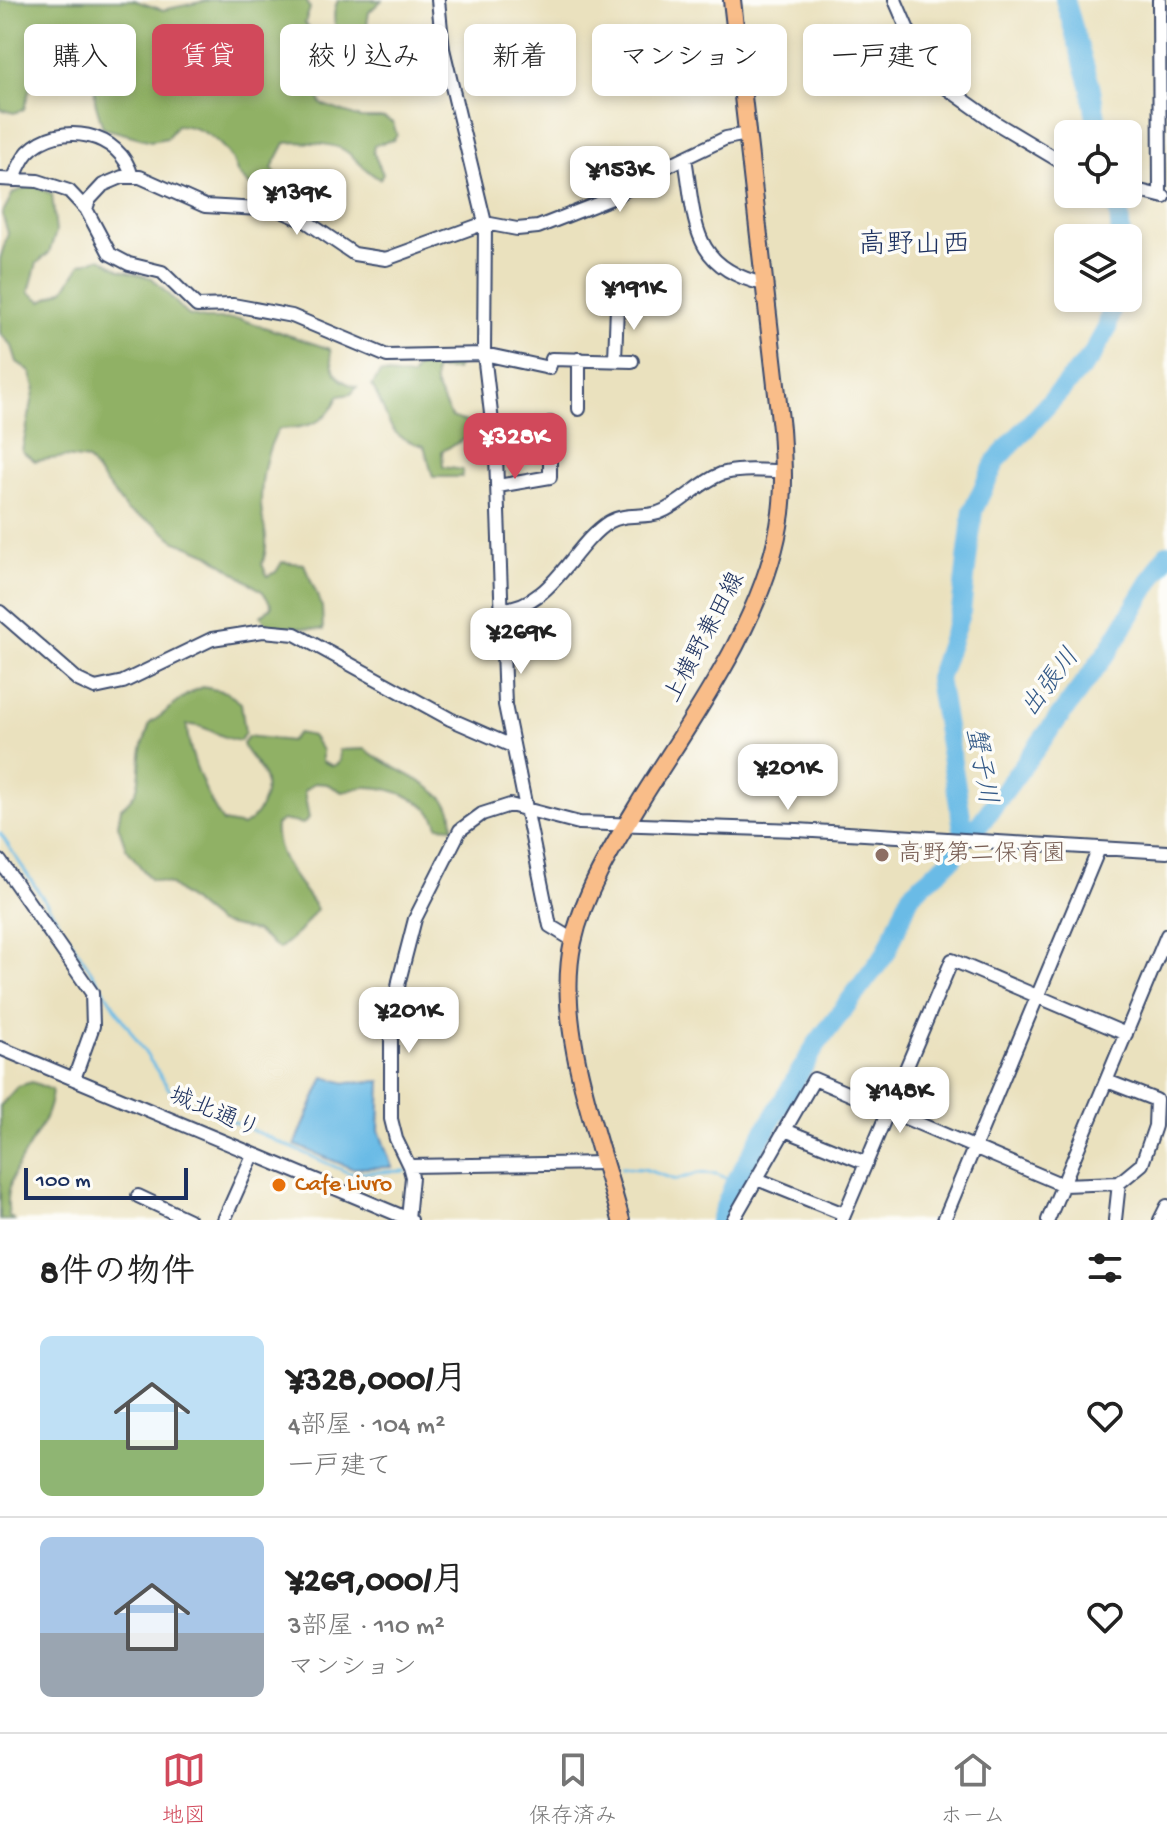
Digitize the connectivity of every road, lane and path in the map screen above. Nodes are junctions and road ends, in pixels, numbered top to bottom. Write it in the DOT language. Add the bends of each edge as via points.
graph roads {
  1 [pos="438,0"];
  2 [pos="732,0"];
  3 [pos="895,0"];
  4 [pos="1159,0"];
  5 [pos="747,134"];
  6 [pos="685,158"];
  7 [pos="1054,158"];
  8 [pos="132,177"];
  9 [pos="4,182"];
  10 [pos="1142,192"];
  11 [pos="1163,197"];
  12 [pos="86,209"];
  13 [pos="485,223"];
  14 [pos="764,284"];
  15 [pos="651,302"];
  16 [pos="484,354"];
  17 [pos="579,359"];
  18 [pos="615,359"];
  19 [pos="632,361"];
  20 [pos="579,409"];
  21 [pos="550,423"];
  22 [pos="783,471"];
  23 [pos="498,486"];
  24 [pos="501,609"];
  25 [pos="0,612"];
  26 [pos="512,746"];
  27 [pos="523,808"];
  28 [pos="627,824"];
  29 [pos="1098,851"];
  30 [pos="1167,852"];
  31 [pos="0,861"];
  32 [pos="1167,935"];
  33 [pos="573,940"];
  34 [pos="1038,996"];
  35 [pos="1126,1034"];
  36 [pos="0,1048"];
  37 [pos="74,1079"];
  38 [pos="1107,1081"];
  39 [pos="889,1110"];
  40 [pos="785,1130"];
  41 [pos="974,1147"];
  42 [pos="253,1155"];
  43 [pos="606,1163"];
  44 [pos="866,1163"];
  45 [pos="409,1166"];
  46 [pos="757,1179"];
  47 [pos="1119,1183"];
  48 [pos="1063,1185"];
  49 [pos="138,1196"];
  50 [pos="1167,1206"];
  51 [pos="843,1217"];
  52 [pos="410,1219"];
  53 [pos="189,1220"];
  54 [pos="224,1220"];
  55 [pos="621,1220"];
  56 [pos="733,1220"];
  57 [pos="944,1220"];
  58 [pos="1048,1220"];
  59 [pos="1115,1220"];
  60 [pos="1160,1220"];
  1 -- 13 [label="street" via="443,49"];
  2 -- 5 [label="main road, 上横野兼田線"];
  3 -- 7 [label="street" via="934,79"];
  4 -- 11 [label="street"];
  5 -- 6 [label="street"];
  5 -- 14 [label="main road, 上横野兼田線"];
  6 -- 13 [label="street" via="612,198 538,227"];
  6 -- 14 [label="street" via="705,252 732,274"];
  8 -- 9 [label="street" via="114,147 73,132 28,152"];
  8 -- 12 [label="street" via="103,185"];
  8 -- 13 [label="street" via="155,181 205,206 279,210 307,222 342,249 370,258 395,257"];
  9 -- 12 [label="street" via="55,185"];
  10 -- 11 [label="street"];
  12 -- 16 [label="street" via="110,254 162,272 197,306 245,306 292,316 387,356"];
  13 -- 16 [label="street"];
  14 -- 22 [label="main road, 上横野兼田線"];
  15 -- 18 [label="street" via="622,302 617,307"];
  16 -- 17 [label="street" via="549,368 552,359"];
  16 -- 23 [label="street"];
  17 -- 18 [label="street"];
  17 -- 20 [label="street"];
  18 -- 19 [label="street"];
  21 -- 23 [label="street" via="550,477"];
  22 -- 24 [label="street" via="721,475 659,512 612,520 566,571 510,609"];
  22 -- 28 [label="main road, 上横野兼田線" via="779,526 761,592"];
  23 -- 24 [label="street"];
  24 -- 26 [label="street"];
  25 -- 26 [label="street" via="78,680 95,688 123,682 212,639 263,631 295,634 450,719"];
  26 -- 27 [label="street"];
  27 -- 28 [label="street" via="579,823"];
  27 -- 33 [label="street" via="550,926"];
  27 -- 45 [label="street" via="502,806 460,830 415,919 391,1036 393,1129"];
  28 -- 29 [label="street"];
  28 -- 33 [label="main road, 上横野兼田線"];
  29 -- 30 [label="street"];
  29 -- 34 [label="street"];
  31 -- 37 [label="street" via="92,993 93,1026"];
  32 -- 35 [label="street"];
  33 -- 43 [label="main road, 上横野兼田線" via="570,987 577,1058"];
  34 -- 35 [label="street"];
  34 -- 39 [label="street" via="952,960"];
  34 -- 41 [label="street"];
  35 -- 38 [label="street"];
  36 -- 37 [label="street, 城北通り"];
  37 -- 42 [label="street, 城北通り"];
  38 -- 47 [label="street" via="1156,1100 1155,1126 1142,1164"];
  38 -- 48 [label="street"];
  39 -- 40 [label="street" via="814,1079"];
  39 -- 41 [label="street"];
  39 -- 44 [label="street"];
  40 -- 44 [label="street"];
  40 -- 46 [label="street"];
  41 -- 48 [label="street"];
  41 -- 57 [label="street"];
  42 -- 52 [label="street, 城北通り"];
  42 -- 54 [label="street"];
  43 -- 45 [label="street"];
  43 -- 55 [label="main road, 上横野兼田線"];
  44 -- 51 [label="street"];
  45 -- 52 [label="street"];
  46 -- 51 [label="street"];
  46 -- 56 [label="street"];
  47 -- 48 [label="street"];
  47 -- 59 [label="street"];
  48 -- 58 [label="street"];
  49 -- 53 [label="street"];
  50 -- 60 [label="street"];
}
